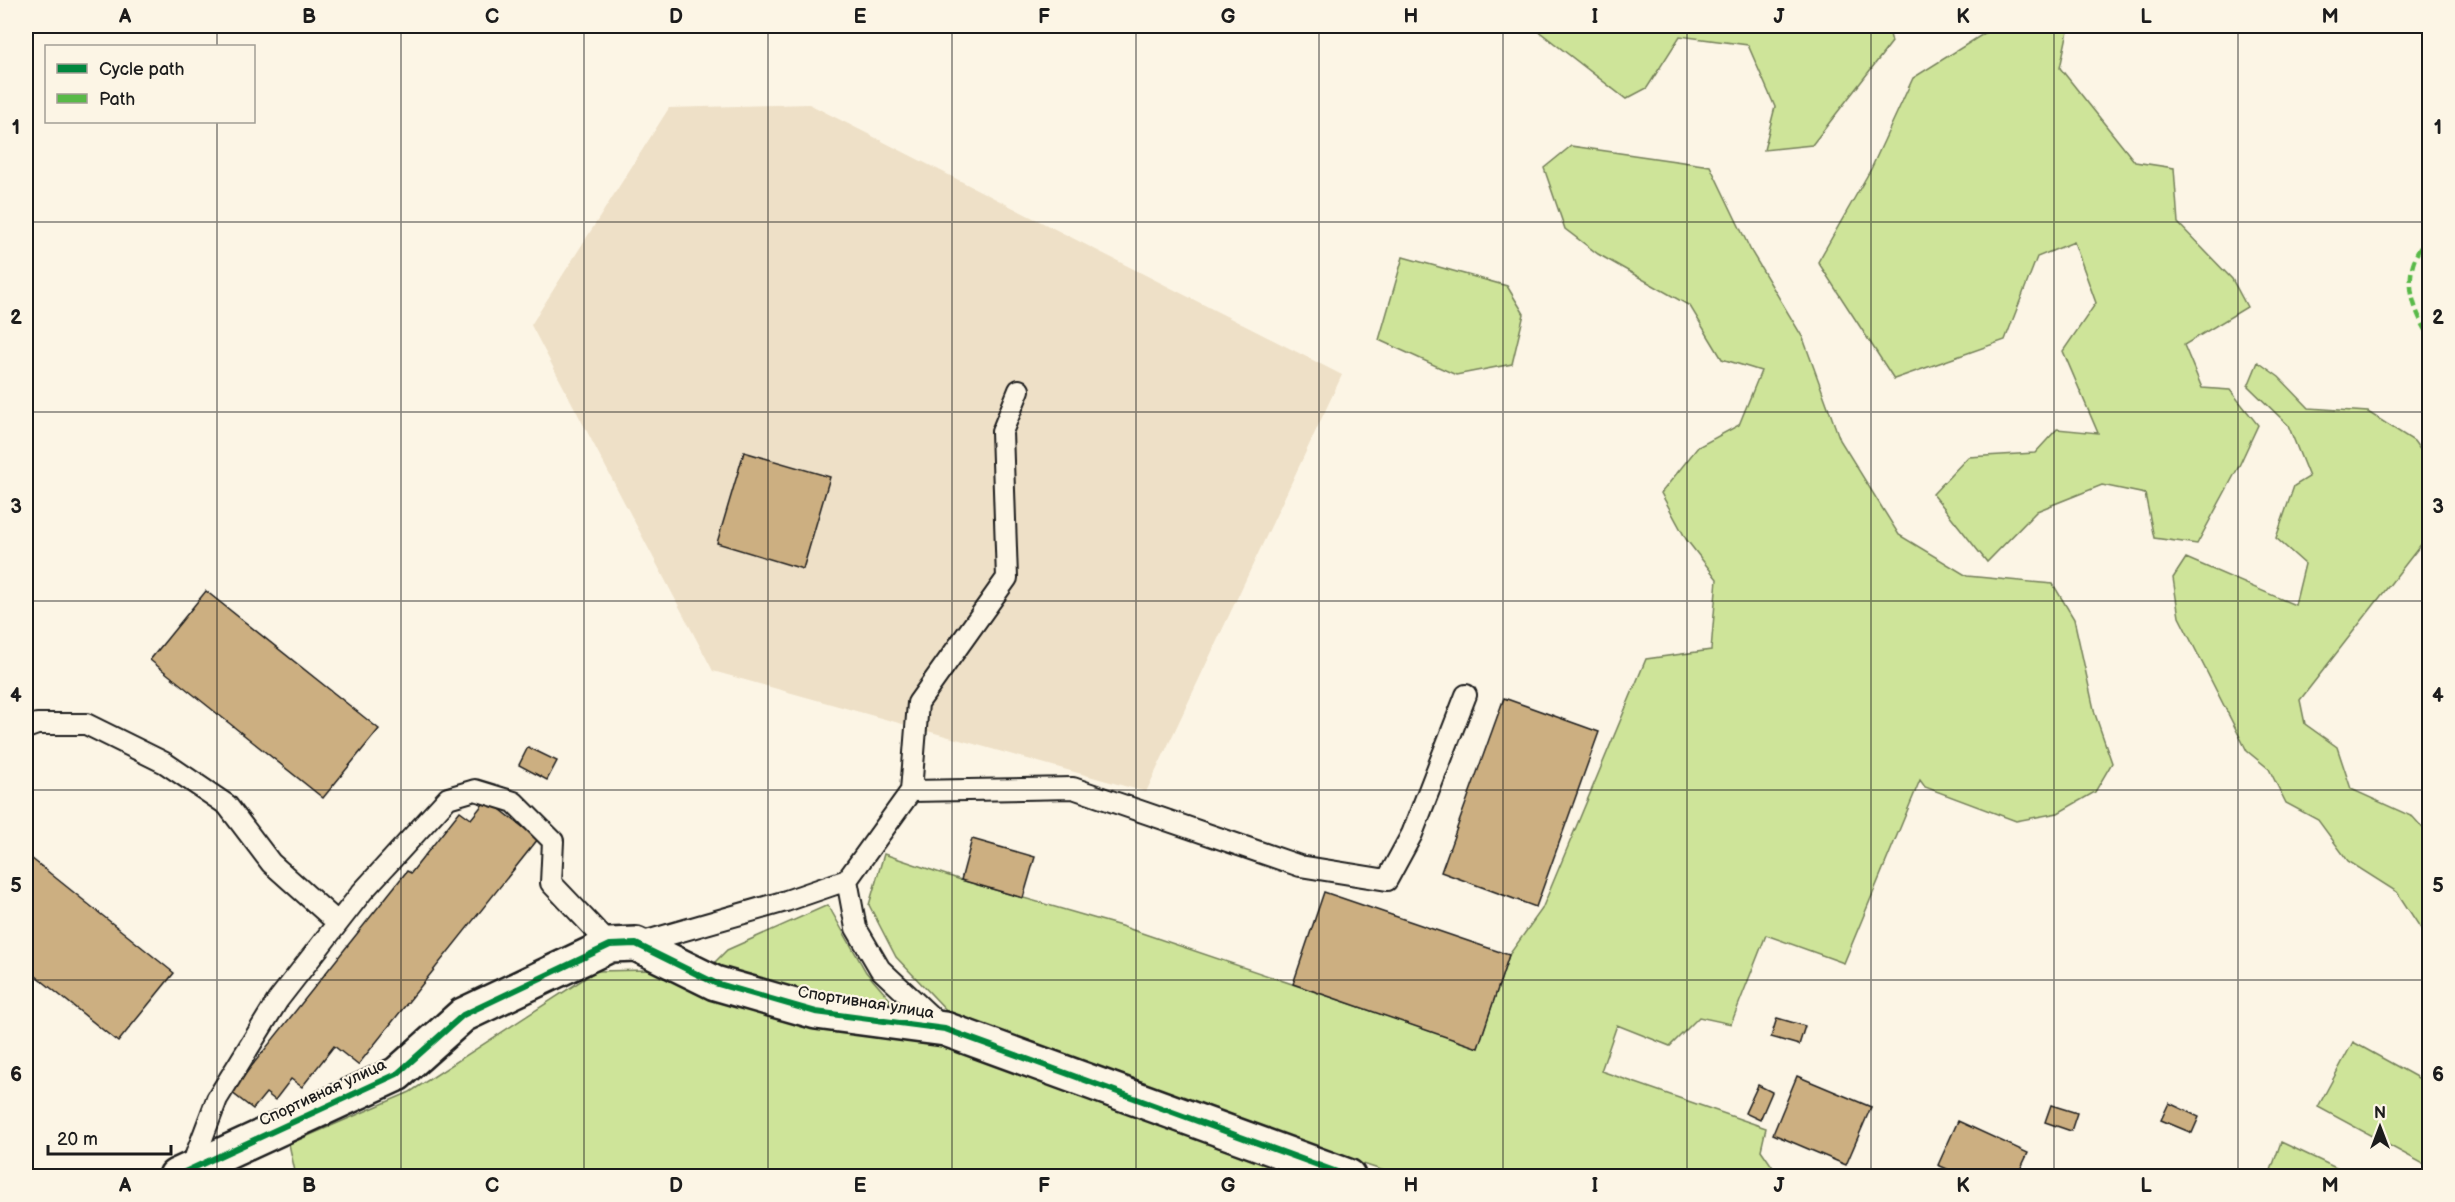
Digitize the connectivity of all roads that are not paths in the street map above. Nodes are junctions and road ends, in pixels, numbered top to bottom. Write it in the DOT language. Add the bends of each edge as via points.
graph roads {
  1 [pos="1019,390"];
  2 [pos="1466,695"];
  3 [pos="26,728"];
  4 [pos="911,791"];
  5 [pos="847,880"];
  6 [pos="338,923"];
  7 [pos="623,944"];
  8 [pos="945,1029"];
  9 [pos="183,1172"];
  10 [pos="1348,1176"];
  1 -- 4 [label="lane" via="1002,432 1007,578 918,703"];
  2 -- 4 [label="lane" via="1412,834 1387,880 1300,866 1073,788"];
  3 -- 6 [label="lane" via="37,724 86,724 165,763 227,805 271,863"];
  4 -- 5 [label="lane"];
  5 -- 7 [label="lane" via="786,901"];
  5 -- 8 [label="lane" via="856,928 880,969"];
  6 -- 7 [label="lane" via="448,798 475,790 514,802 553,841 551,883"];
  6 -- 9 [label="lane" via="278,1000 217,1099"];
  7 -- 8 [label="street, Спортивная улица" via="715,983 816,1012"];
  7 -- 9 [label="street, Спортивная улица" via="463,1015 397,1074"];
  8 -- 10 [label="street, Спортивная улица"];
}
